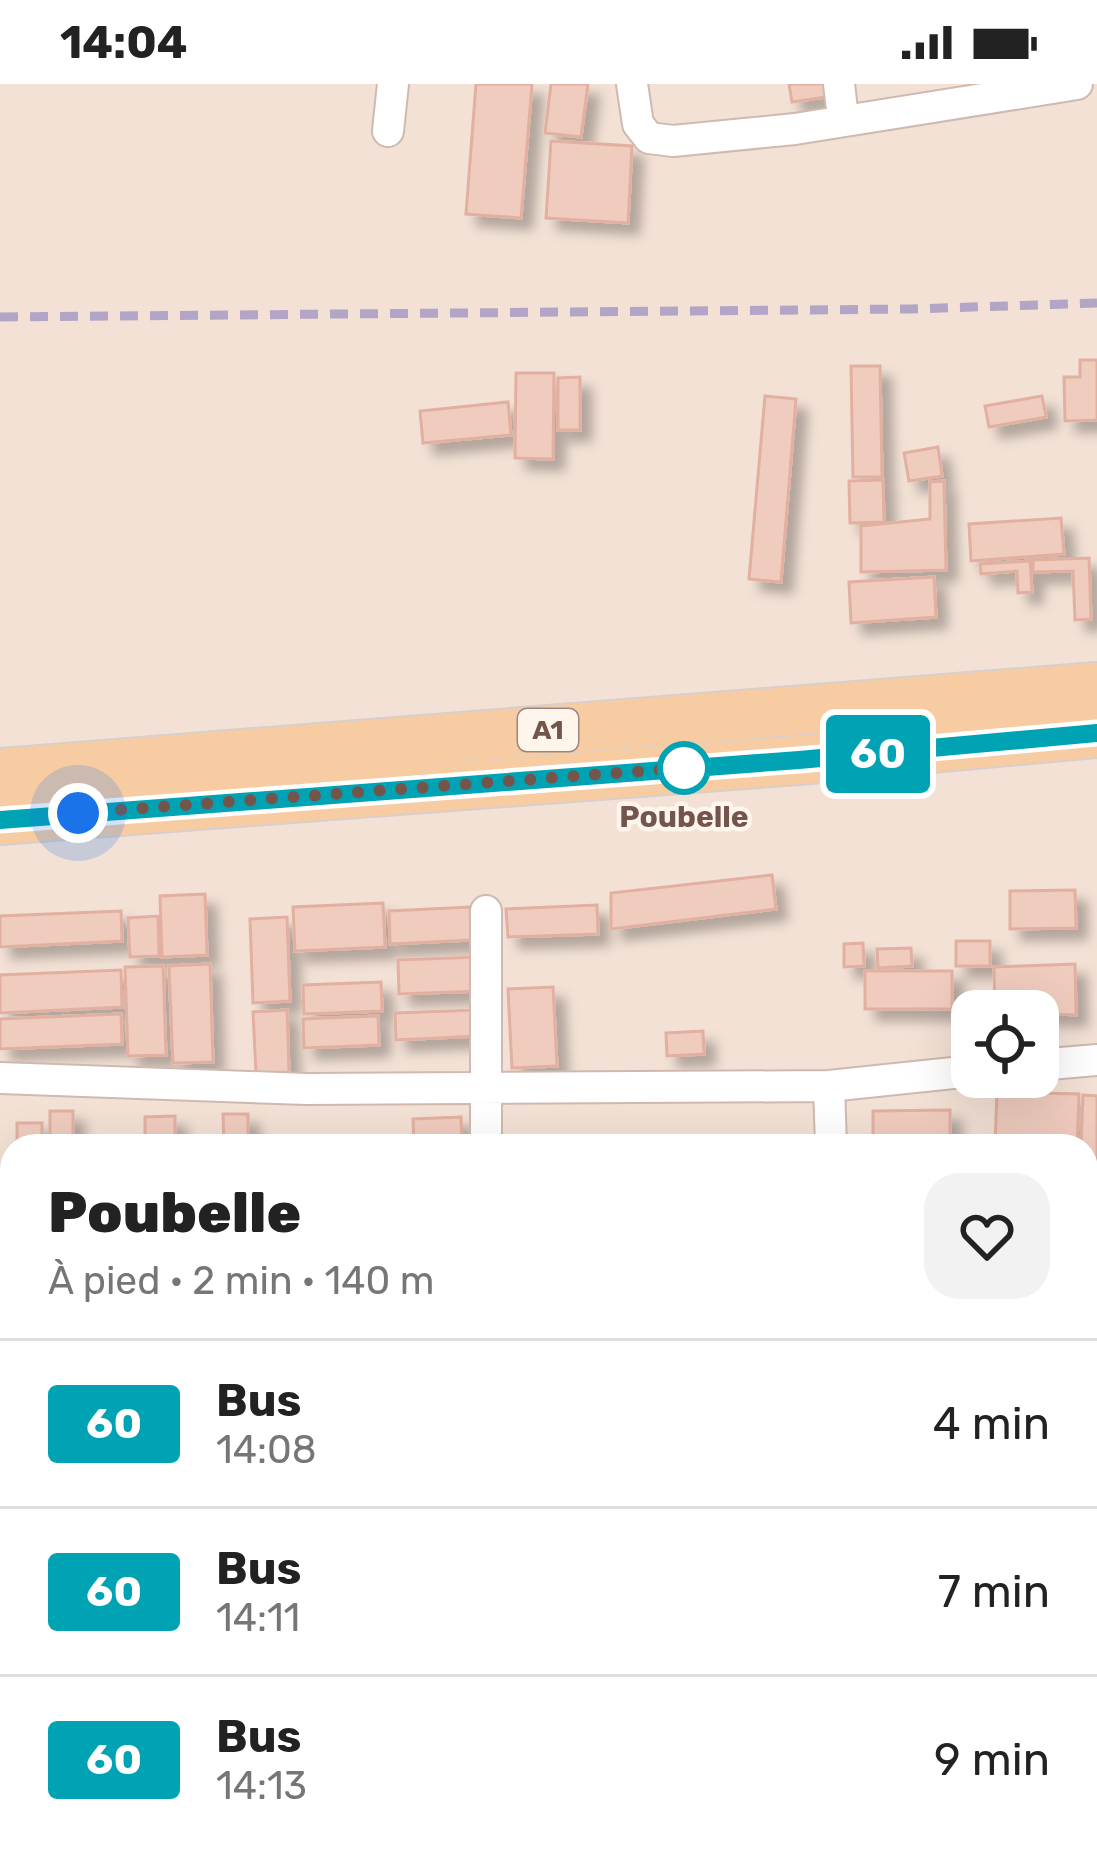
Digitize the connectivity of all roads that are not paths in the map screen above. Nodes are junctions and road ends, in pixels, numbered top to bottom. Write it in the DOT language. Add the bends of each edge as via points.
graph roads {
  1 [pos="393,84"];
  2 [pos="632,84"];
  3 [pos="839,84"];
  4 [pos="1066,85"];
  5 [pos="843,118"];
  6 [pos="388,131"];
  7 [pos="1097,687"];
  8 [pos="1097,733"];
  9 [pos="0,773"];
  10 [pos="0,820"];
  11 [pos="486,911"];
  12 [pos="1097,1060"];
  13 [pos="1059,1063"];
  14 [pos="951,1073"];
  15 [pos="0,1078"];
  16 [pos="488,1085"];
  17 [pos="829,1086"];
  18 [pos="486,1134"];
  19 [pos="831,1134"];
  1 -- 6 [label="street"];
  2 -- 5 [label="street" via="638,124 649,138"];
  3 -- 5 [label="street"];
  4 -- 5 [label="street"];
  7 -- 9 [label="main road, A1"];
  8 -- 10 [label="main road, A1"];
  11 -- 16 [label="street"];
  12 -- 13 [label="street"];
  14 -- 17 [label="street"];
  15 -- 16 [label="street" via="305,1089"];
  16 -- 17 [label="street"];
  16 -- 18 [label="street"];
  17 -- 19 [label="street"];
}
